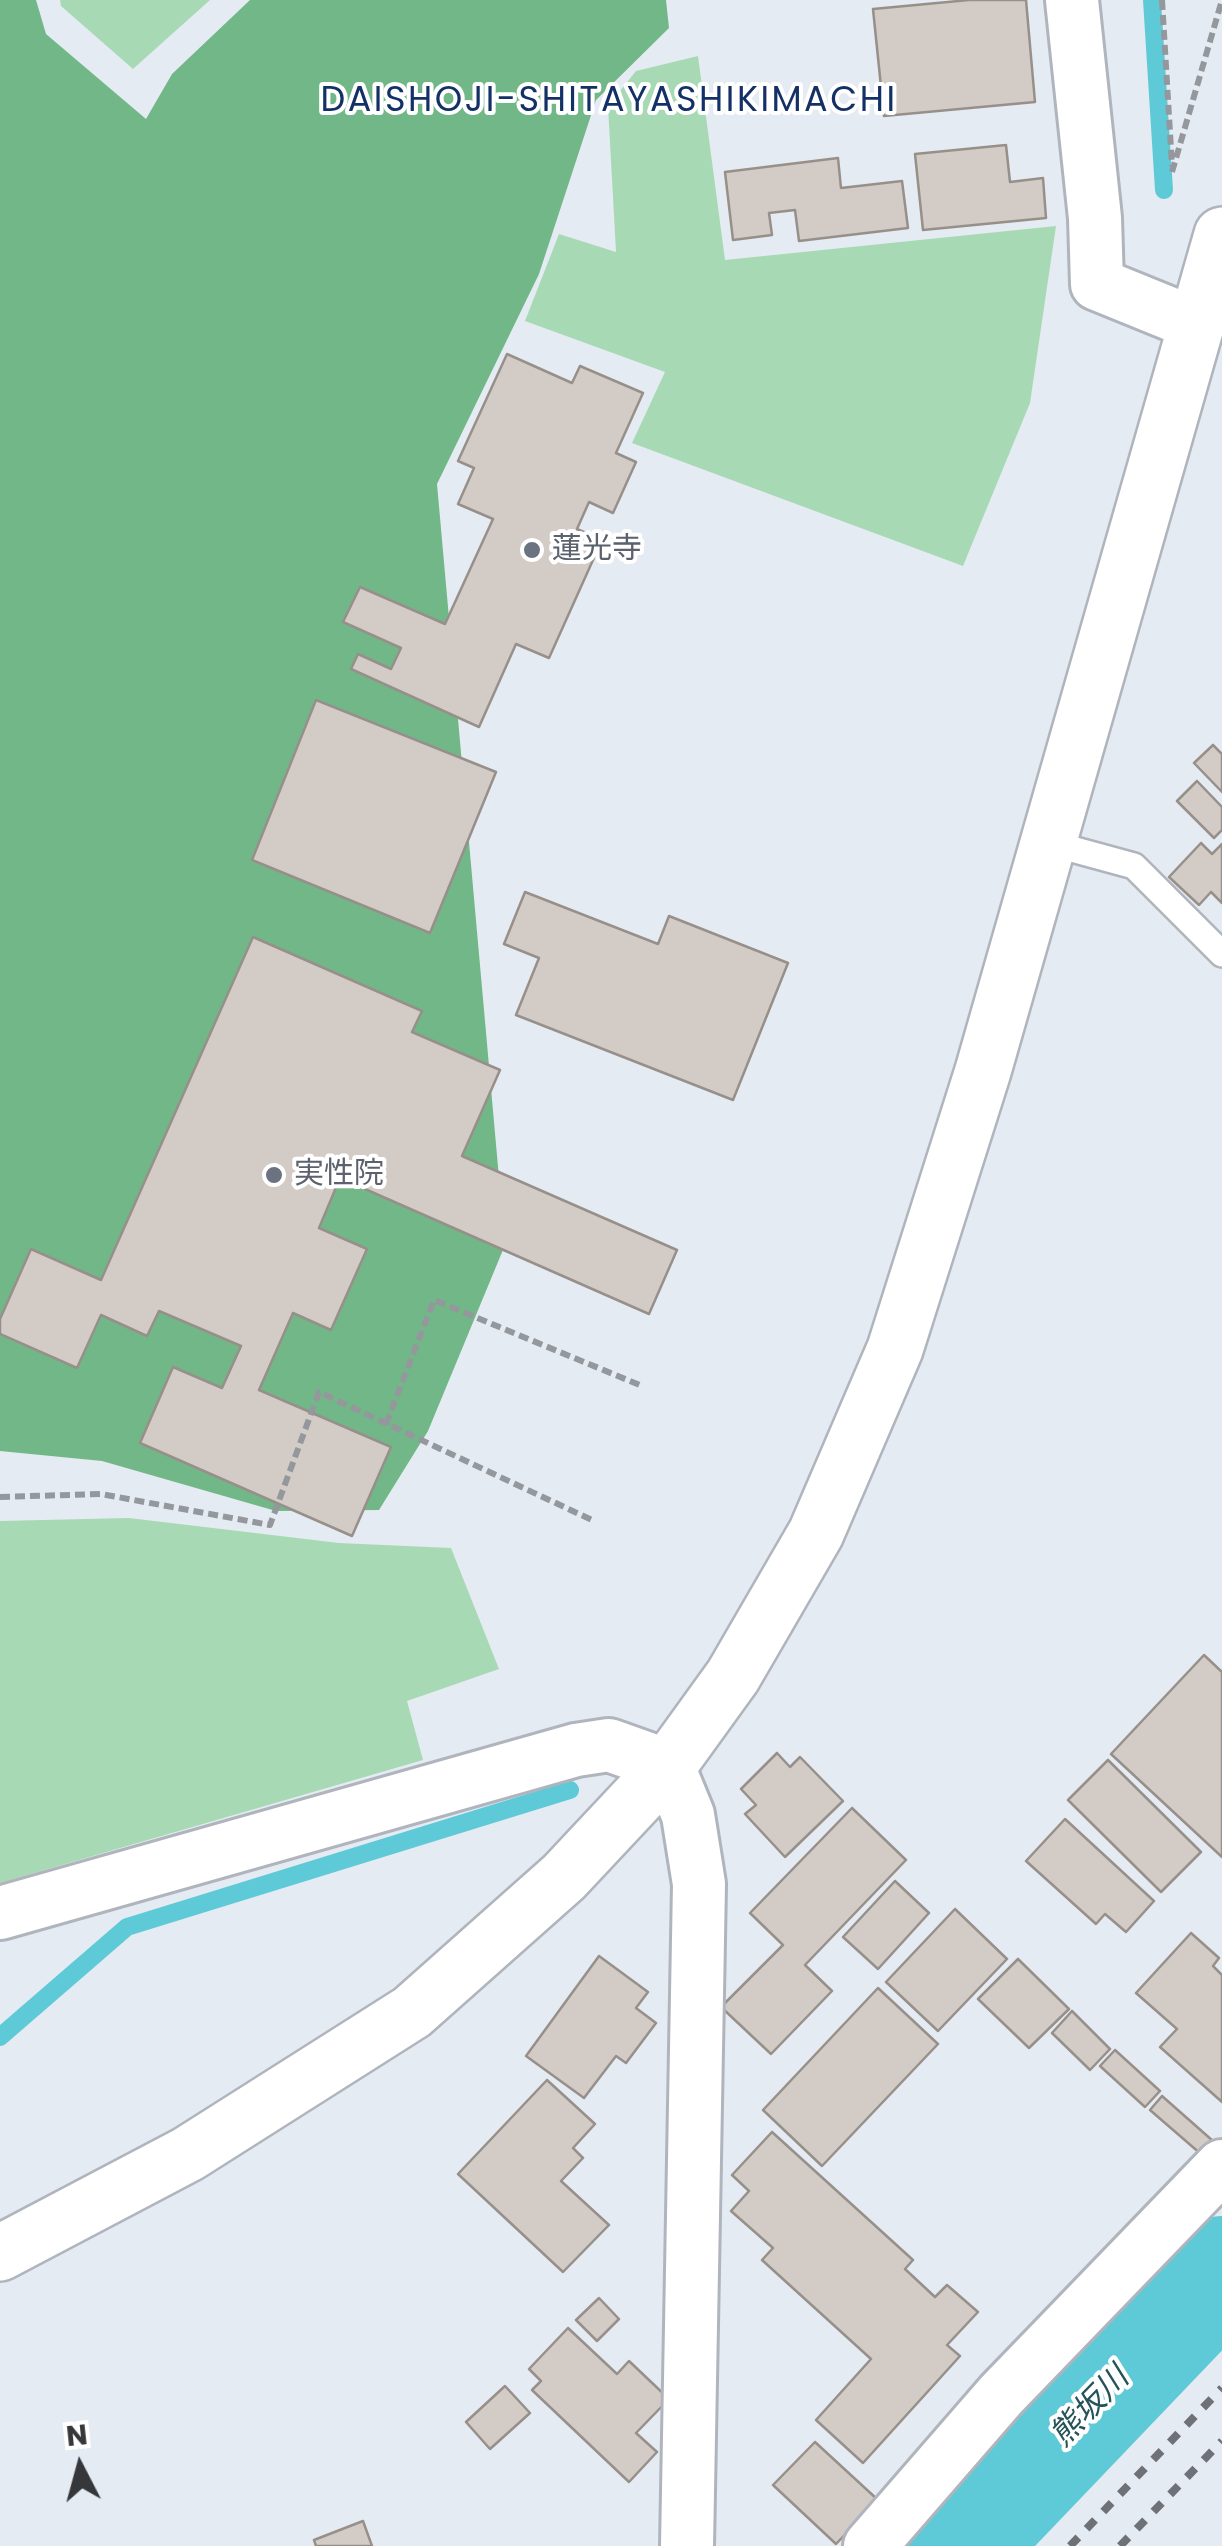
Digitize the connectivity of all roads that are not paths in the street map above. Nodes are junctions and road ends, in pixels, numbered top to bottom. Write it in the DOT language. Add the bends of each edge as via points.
graph roads {
  1 [pos="1072,0"];
  2 [pos="1222,235"];
  3 [pos="1193,323"];
  4 [pos="1046,842"];
  5 [pos="1222,954"];
  6 [pos="668,1766"];
  7 [pos="0,1912"];
  8 [pos="1222,2166"];
  9 [pos="0,2253"];
  10 [pos="688,2546"];
  11 [pos="870,2546"];
  1 -- 3 [label="street" via="1096,284"];
  2 -- 3 [label="street"];
  3 -- 4 [label="street"];
  4 -- 5 [label="lane" via="1134,866"];
  4 -- 6 [label="street" via="895,1349 816,1533 732,1676"];
  6 -- 7 [label="street" via="609,1746 576,1750"];
  6 -- 9 [label="street" via="564,1877 412,2012 188,2154"];
  6 -- 10 [label="street" via="688,1816 699,1884"];
  8 -- 11 [label="street" via="1001,2396"];
}
